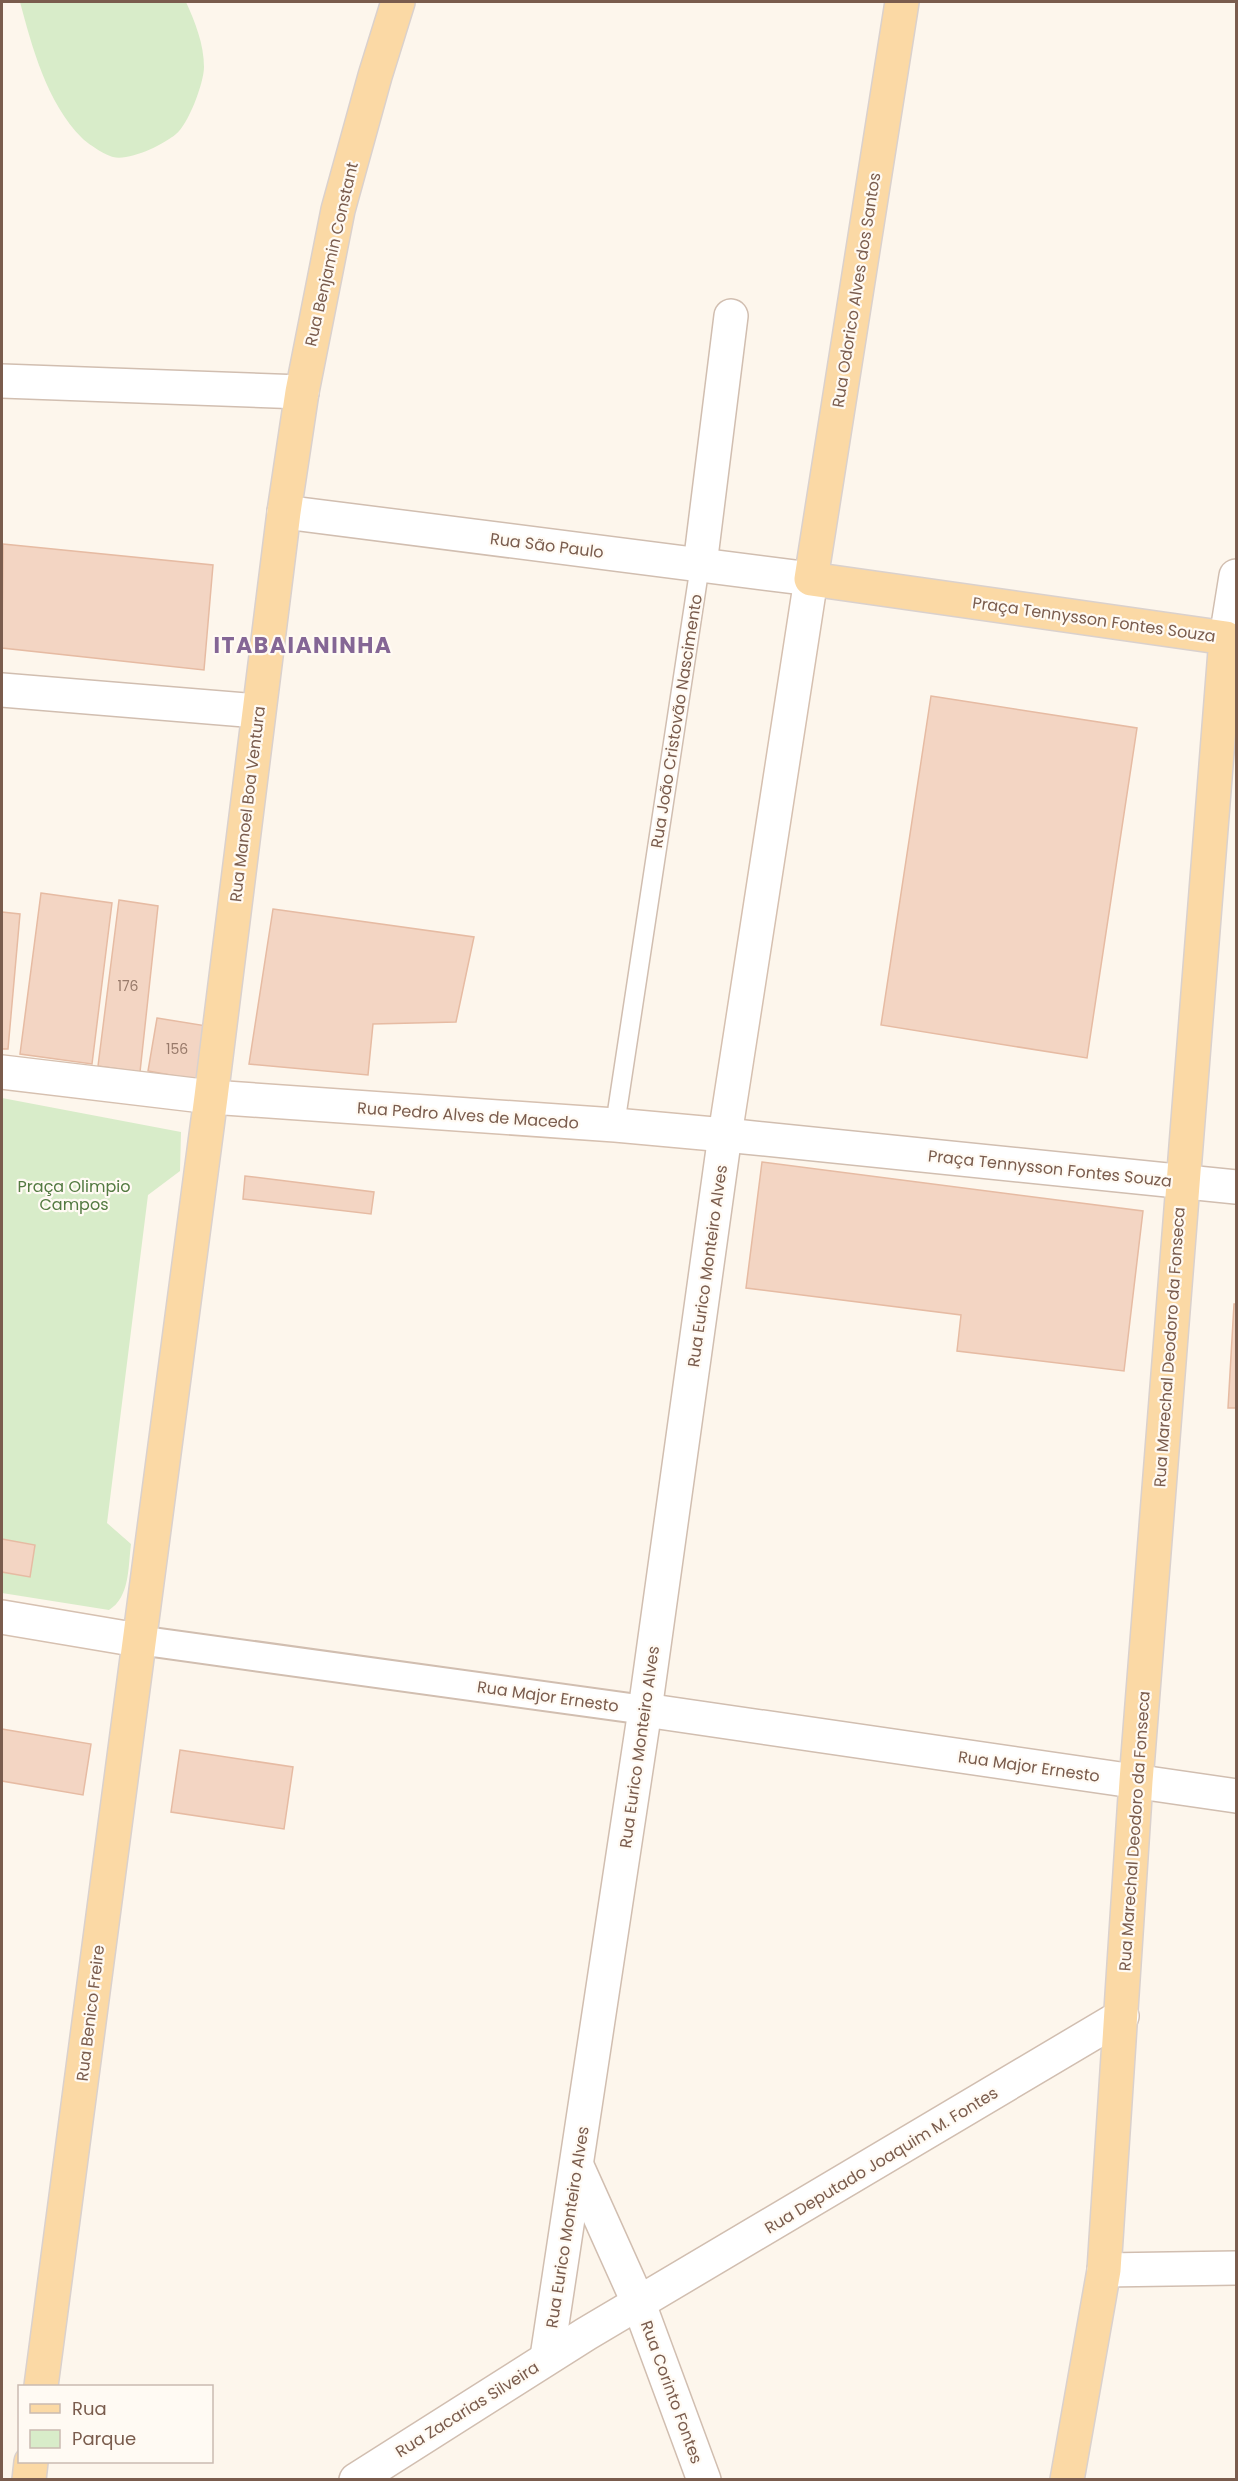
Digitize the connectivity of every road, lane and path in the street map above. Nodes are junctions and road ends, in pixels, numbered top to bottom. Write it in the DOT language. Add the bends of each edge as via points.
graph roads {
  1 [pos="399,2"];
  2 [pos="902,2"];
  3 [pos="731,316"];
  4 [pos="2,381"];
  5 [pos="302,392"];
  6 [pos="284,512"];
  7 [pos="700,565"];
  8 [pos="1236,576"];
  9 [pos="810,579"];
  10 [pos="1226,638"];
  11 [pos="2,690"];
  12 [pos="1228,704"];
  13 [pos="258,711"];
  14 [pos="2,1072"];
  15 [pos="211,1097"];
  16 [pos="615,1125"];
  17 [pos="725,1135"];
  18 [pos="1181,1181"];
  19 [pos="1236,1187"];
  20 [pos="2,1617"];
  21 [pos="138,1640"];
  22 [pos="645,1710"];
  23 [pos="1136,1781"];
  24 [pos="1236,1796"];
  25 [pos="1122,2016"];
  26 [pos="577,2166"];
  27 [pos="1236,2268"];
  28 [pos="1104,2270"];
  29 [pos="639,2304"];
  30 [pos="548,2358"];
  31 [pos="41,2385"];
  32 [pos="31,2463"];
  33 [pos="29,2480"];
  34 [pos="356,2480"];
  35 [pos="704,2480"];
  36 [pos="1067,2480"];
  1 -- 5 [label="main road, Rua Benjamin Constant" via="338,210"];
  2 -- 9 [label="main road, Rua Odorico Alves dos Santos"];
  3 -- 7 [label="street, Rua João Cristovão Nascimento"];
  4 -- 5 [label="street"];
  5 -- 6 [label="main road, Rua Benjamin Constant"];
  6 -- 7 [label="street, Rua São Paulo"];
  6 -- 13 [label="main road, Rua Manoel Boa Ventura"];
  7 -- 9 [label="street, Rua São Paulo"];
  7 -- 16 [label="lane, Rua João Cristovão Nascimento"];
  8 -- 10 [label="street"];
  9 -- 10 [label="main road, Praça Tennysson Fontes Souza"];
  9 -- 17 [label="street"];
  10 -- 12 [label="main road, Praça Tennysson Fontes Souza"];
  11 -- 13 [label="street"];
  12 -- 18 [label="main road, Praça Tennysson Fontes Souza"];
  13 -- 15 [label="main road, Rua Manoel Boa Ventura"];
  14 -- 15 [label="street"];
  15 -- 16 [label="street, Rua Pedro Alves de Macedo"];
  15 -- 21 [label="main road"];
  16 -- 17 [label="street, Rua Pedro Alves de Macedo"];
  17 -- 18 [label="street, Praça Tennysson Fontes Souza"];
  17 -- 22 [label="street, Rua Eurico Monteiro Alves"];
  18 -- 19 [label="street"];
  18 -- 23 [label="main road, Rua Marechal Deodoro da Fonseca"];
  20 -- 21 [label="street"];
  21 -- 22 [label="street, Rua Major Ernesto"];
  21 -- 31 [label="main road, Rua Benico Freire"];
  22 -- 23 [label="street, Rua Major Ernesto"];
  22 -- 26 [label="street, Rua Eurico Monteiro Alves"];
  23 -- 24 [label="street, Rua Major Ernesto"];
  23 -- 25 [label="main road, Rua Marechal Deodoro da Fonseca"];
  25 -- 28 [label="main road, Rua Marechal Deodoro da Fonseca"];
  25 -- 29 [label="street, Rua Deputado Joaquim M. Fontes"];
  26 -- 29 [label="street, Rua Corinto Fontes"];
  26 -- 30 [label="street, Rua Eurico Monteiro Alves"];
  27 -- 28 [label="street"];
  28 -- 36 [label="main road, Rua Marechal Deodoro da Fonseca"];
  29 -- 30 [label="street, Rua Deputado Joaquim M. Fontes"];
  29 -- 35 [label="street, Rua Corinto Fontes"];
  30 -- 34 [label="street, Rua Zacarias Silveira"];
  32 -- 33 [label="main road"];
}
